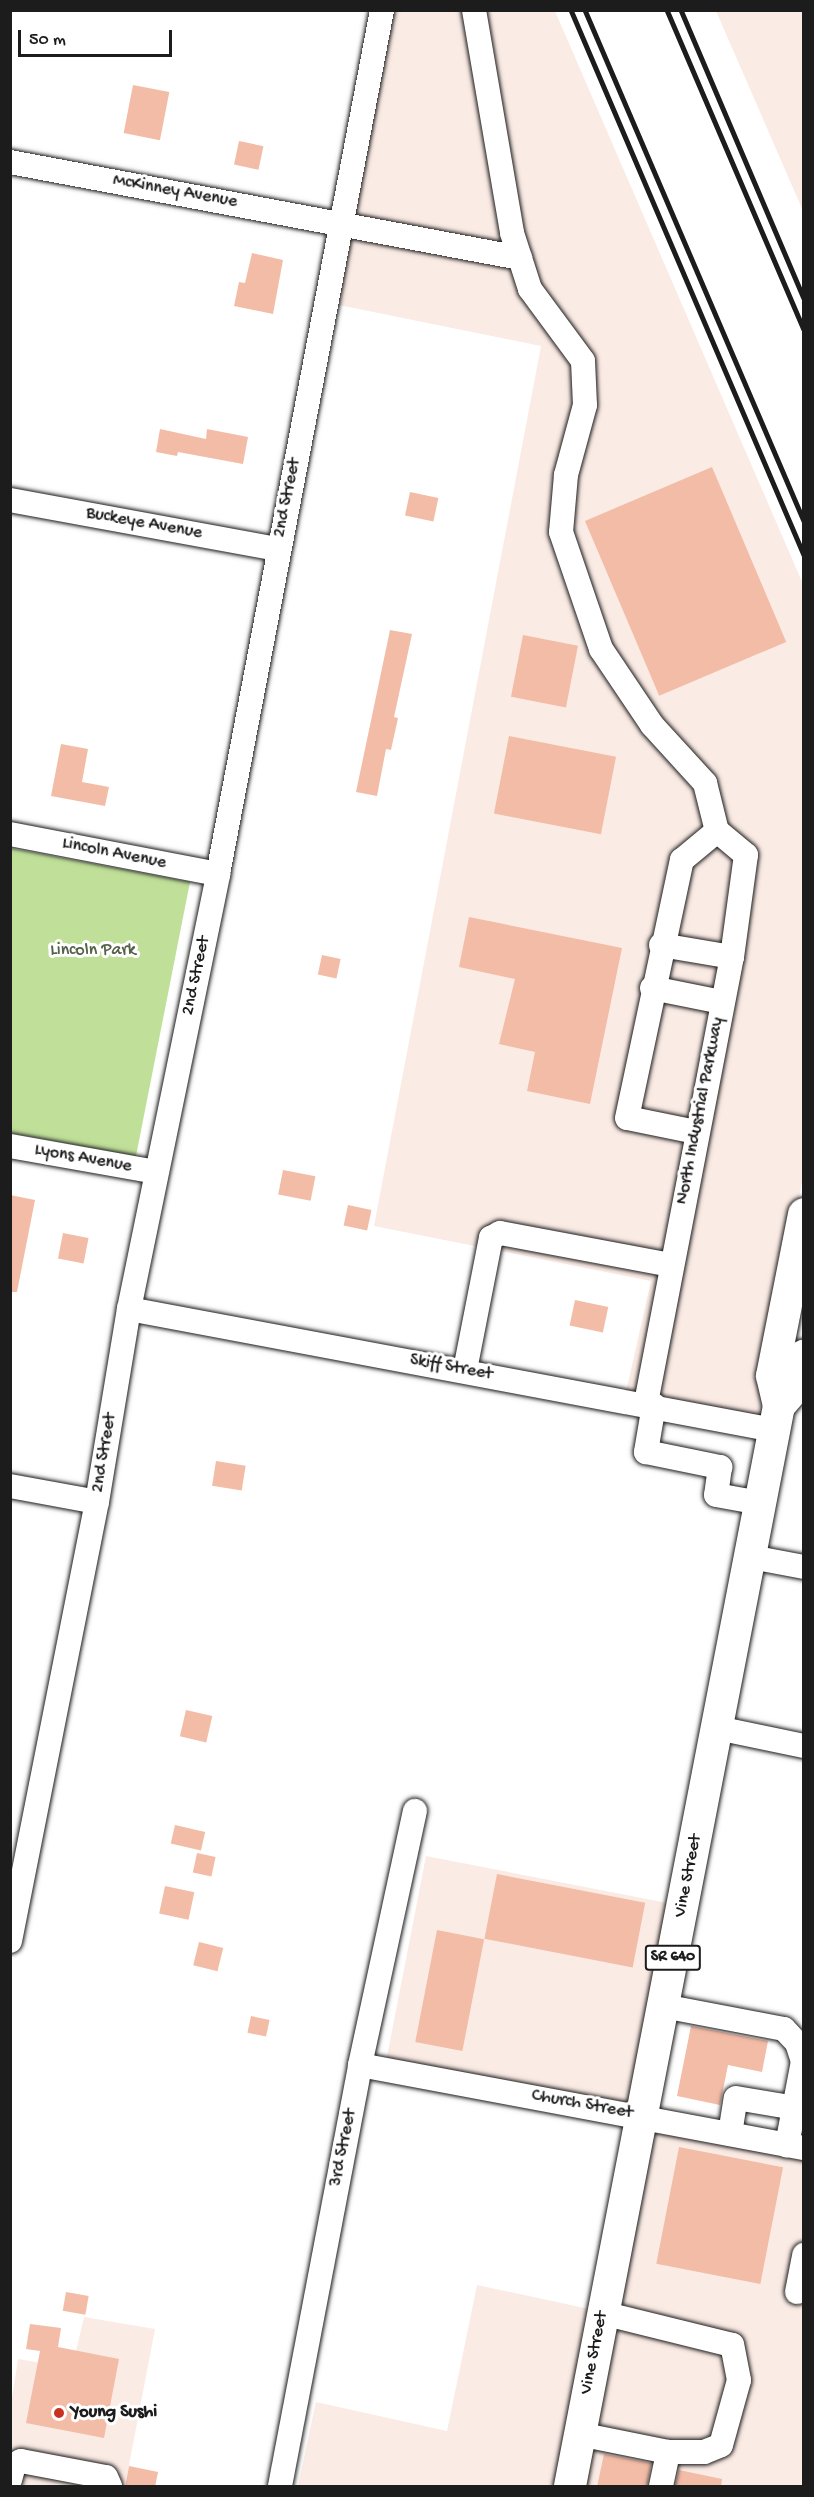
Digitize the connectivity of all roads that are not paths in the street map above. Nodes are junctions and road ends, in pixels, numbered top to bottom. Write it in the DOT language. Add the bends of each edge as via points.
graph roads {
  1 [pos="382,10"];
  2 [pos="474,10"];
  3 [pos="10,162"];
  4 [pos="340,222"];
  5 [pos="520,258"];
  6 [pos="10,500"];
  7 [pos="278,549"];
  8 [pos="717,831"];
  9 [pos="10,834"];
  10 [pos="218,874"];
  11 [pos="661,945"];
  12 [pos="732,957"];
  13 [pos="652,988"];
  14 [pos="722,1002"];
  15 [pos="696,1132"];
  16 [pos="10,1146"];
  17 [pos="156,1172"];
  18 [pos="804,1214"];
  19 [pos="671,1265"];
  20 [pos="129,1309"];
  21 [pos="804,1356"];
  22 [pos="465,1370"];
  23 [pos="650,1404"];
  24 [pos="776,1418"];
  25 [pos="10,1486"];
  26 [pos="97,1502"];
  27 [pos="760,1503"];
  28 [pos="751,1557"];
  29 [pos="804,1567"];
  30 [pos="719,1720"];
  31 [pos="804,1729"];
  32 [pos="804,1746"];
  33 [pos="415,1811"];
  34 [pos="10,1941"];
  35 [pos="663,2006"];
  36 [pos="360,2065"];
  37 [pos="796,2108"];
  38 [pos="641,2116"];
  39 [pos="730,2133"];
  40 [pos="795,2147"];
  41 [pos="804,2255"];
  42 [pos="797,2292"];
  43 [pos="603,2313"];
  44 [pos="579,2434"];
  45 [pos="668,2452"];
  46 [pos="10,2480"];
  47 [pos="110,2487"];
  48 [pos="280,2487"];
  49 [pos="570,2487"];
  50 [pos="661,2487"];
  1 -- 4 [label="street, 2nd Street"];
  2 -- 5 [label="street" via="512,232"];
  3 -- 4 [label="street, McKinney Avenue"];
  4 -- 5 [label="street, McKinney Avenue"];
  4 -- 7 [label="street, 2nd Street"];
  5 -- 8 [label="street" via="530,290 583,361 585,405 566,475 561,532 601,649 652,725 705,783"];
  6 -- 7 [label="street, Buckeye Avenue"];
  7 -- 10 [label="street, 2nd Street"];
  8 -- 11 [label="street" via="682,860"];
  8 -- 12 [label="street, North Industrial Parkway" via="746,855"];
  9 -- 10 [label="street, Lincoln Avenue"];
  10 -- 17 [label="street, 2nd Street"];
  11 -- 12 [label="street"];
  11 -- 13 [label="street"];
  12 -- 14 [label="street, North Industrial Parkway"];
  13 -- 14 [label="street"];
  13 -- 15 [label="street" via="627,1118"];
  14 -- 15 [label="street, North Industrial Parkway"];
  15 -- 19 [label="street, North Industrial Parkway"];
  16 -- 17 [label="street, Lyons Avenue"];
  17 -- 20 [label="street, 2nd Street"];
  18 -- 24 [label="main road, Vine Street / SR 640" via="772,1376"];
  19 -- 22 [label="street" via="500,1233 491,1238"];
  19 -- 23 [label="street, North Industrial Parkway"];
  20 -- 22 [label="street, Skiff Street"];
  20 -- 26 [label="street, 2nd Street"];
  21 -- 24 [label="main road, Vine Street / SR 640" via="798,1384"];
  22 -- 23 [label="street, Skiff Street"];
  23 -- 24 [label="street, Skiff Street"];
  23 -- 27 [label="street, North Industrial Parkway" via="646,1452 720,1467 716,1495"];
  24 -- 27 [label="main road, Vine Street / SR 640"];
  25 -- 26 [label="street"];
  26 -- 34 [label="street, 2nd Street"];
  27 -- 28 [label="main road, Vine Street / SR 640"];
  28 -- 29 [label="street"];
  28 -- 30 [label="main road, Vine Street / SR 640"];
  30 -- 31 [label="street"];
  30 -- 32 [label="street"];
  30 -- 35 [label="main road, Vine Street / SR 640"];
  33 -- 36 [label="street, 3rd Street"];
  35 -- 37 [label="street" via="784,2029 797,2043 803,2061"];
  35 -- 38 [label="main road, Vine Street / SR 640"];
  36 -- 38 [label="street, Church Street"];
  36 -- 48 [label="street, 3rd Street"];
  37 -- 39 [label="street" via="736,2098"];
  37 -- 40 [label="street"];
  38 -- 39 [label="street, Church Street"];
  38 -- 43 [label="main road, Vine Street / SR 640"];
  39 -- 40 [label="street, Church Street"];
  41 -- 42 [label="street"];
  43 -- 44 [label="main road, Vine Street / SR 640"];
  43 -- 45 [label="street" via="732,2345 739,2380 721,2445 704,2452"];
  44 -- 45 [label="street"];
  44 -- 49 [label="main road, Vine Street / SR 640"];
  45 -- 50 [label="street"];
  46 -- 47 [label="street" via="14,2465 21,2461 106,2477"];
}
